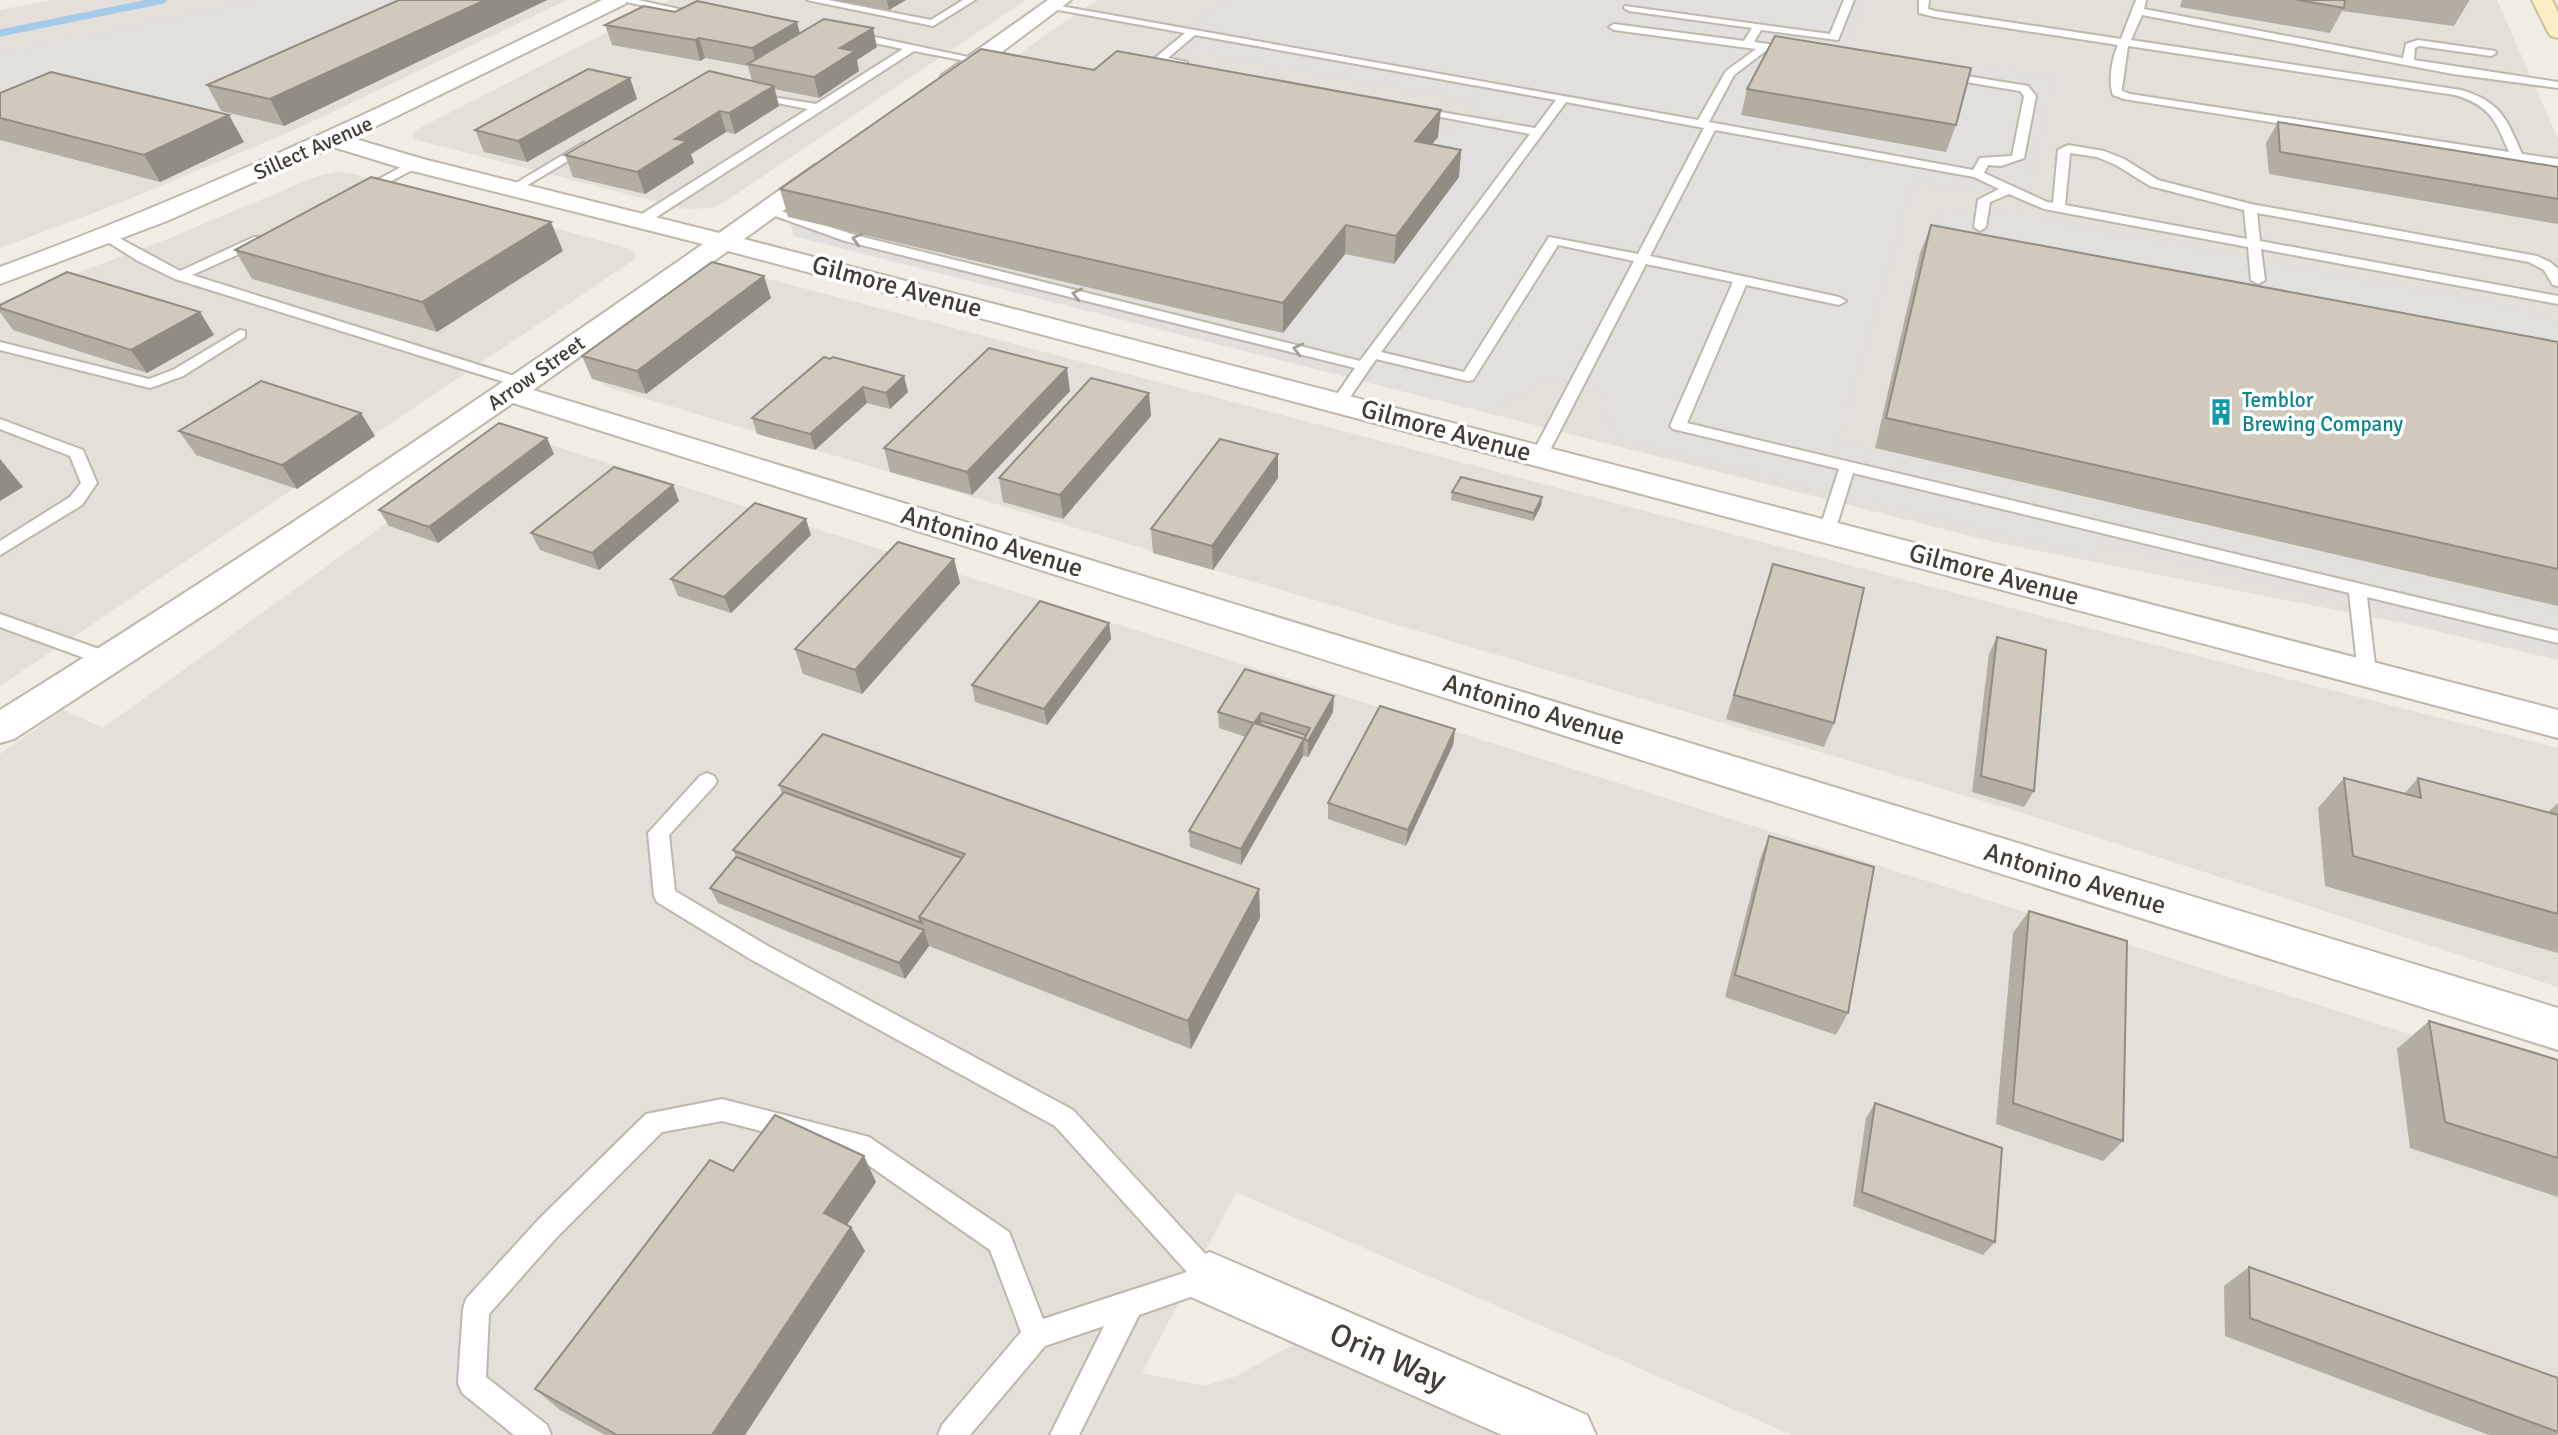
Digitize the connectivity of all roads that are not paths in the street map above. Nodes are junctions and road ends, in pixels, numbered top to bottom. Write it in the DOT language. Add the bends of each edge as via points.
graph roads {
  1 [pos="620,0"];
  2 [pos="812,0"];
  3 [pos="970,0"];
  4 [pos="1849,0"];
  5 [pos="1924,0"];
  6 [pos="2542,0"];
  7 [pos="1057,3"];
  8 [pos="2140,6"];
  9 [pos="1629,8"];
  10 [pos="712,17"];
  11 [pos="1758,26"];
  12 [pos="1614,27"];
  13 [pos="1194,31"];
  14 [pos="2558,32"];
  15 [pos="843,33"];
  16 [pos="2125,42"];
  17 [pos="1748,44"];
  18 [pos="913,47"];
  19 [pos="1765,47"];
  20 [pos="1806,53"];
  21 [pos="2491,53"];
  22 [pos="977,60"];
  23 [pos="2409,62"];
  24 [pos="1199,67"];
  25 [pos="1928,73"];
  26 [pos="2558,85"];
  27 [pos="738,92"];
  28 [pos="933,92"];
  29 [pos="1563,98"];
  30 [pos="1402,106"];
  31 [pos="819,108"];
  32 [pos="1706,125"];
  33 [pos="1537,132"];
  34 [pos="333,140"];
  35 [pos="593,142"];
  36 [pos="845,156"];
  37 [pos="2517,157"];
  38 [pos="2558,163"];
  39 [pos="414,164"];
  40 [pos="1978,174"];
  41 [pos="512,189"];
  42 [pos="2010,190"];
  43 [pos="345,200"];
  44 [pos="2059,208"];
  45 [pos="2250,208"];
  46 [pos="767,211"];
  47 [pos="639,222"];
  48 [pos="1980,227"];
  49 [pos="276,232"];
  50 [pos="108,236"];
  51 [pos="724,242"];
  52 [pos="2256,244"];
  53 [pos="1641,259"];
  54 [pos="0,276"];
  55 [pos="180,276"];
  56 [pos="1741,280"];
  57 [pos="2258,280"];
  58 [pos="2558,282"];
  59 [pos="2558,300"];
  60 [pos="1839,301"];
  61 [pos="240,334"];
  62 [pos="0,346"];
  63 [pos="1368,360"];
  64 [pos="516,387"];
  65 [pos="1339,403"];
  66 [pos="0,424"];
  67 [pos="1539,456"];
  68 [pos="1847,468"];
  69 [pos="1827,531"];
  70 [pos="0,549"];
  71 [pos="2357,589"];
  72 [pos="0,620"];
  73 [pos="2558,638"];
  74 [pos="109,660"];
  75 [pos="2367,673"];
  76 [pos="2558,724"];
  77 [pos="0,729"];
  78 [pos="707,781"];
  79 [pos="2558,1029"];
  80 [pos="1210,1278"];
  81 [pos="1130,1304"];
  82 [pos="1036,1335"];
  83 [pos="537,1435"];
  84 [pos="952,1435"];
  85 [pos="1064,1435"];
  86 [pos="1567,1435"];
  1 -- 10 [label="lane"];
  1 -- 34 [label="street, Sillect Avenue"];
  2 -- 3 [label="lane" via="933,23"];
  4 -- 11 [label="lane" via="1834,38"];
  5 -- 16 [label="lane" via="1923,11 1935,15"];
  6 -- 14 [label="main road"];
  7 -- 13 [label="lane"];
  7 -- 22 [label="street"];
  8 -- 16 [label="lane"];
  8 -- 23 [label="lane"];
  9 -- 11 [label="lane"];
  11 -- 17 [label="lane"];
  12 -- 17 [label="lane"];
  13 -- 24 [label="lane" via="1159,60"];
  13 -- 29 [label="lane"];
  15 -- 18 [label="lane"];
  16 -- 37 [label="lane" via="2470,95 2494,108"];
  16 -- 37 [label="lane" via="2116,88 2128,97"];
  17 -- 19 [label="lane"];
  18 -- 22 [label="lane"];
  18 -- 31 [label="lane"];
  19 -- 20 [label="lane"];
  19 -- 32 [label="lane" via="1730,73"];
  21 -- 23 [label="lane" via="2418,43 2410,46"];
  22 -- 28 [label="street"];
  23 -- 26 [label="lane"];
  25 -- 40 [label="lane" via="2024,88 2030,96 2018,158 1984,161"];
  27 -- 31 [label="lane"];
  29 -- 32 [label="lane"];
  29 -- 33 [label="lane"];
  30 -- 33 [label="lane"];
  31 -- 47 [label="lane"];
  32 -- 40 [label="lane"];
  32 -- 53 [label="lane"];
  33 -- 63 [label="lane"];
  34 -- 39 [label="street, Gilmore Avenue"];
  34 -- 50 [label="street, Sillect Avenue"];
  35 -- 41 [label="lane"];
  36 -- 46 [label="street, Arrow Street"];
  37 -- 38 [label="lane"];
  39 -- 41 [label="street, Gilmore Avenue"];
  39 -- 43 [label="lane"];
  40 -- 42 [label="lane"];
  41 -- 47 [label="street, Gilmore Avenue"];
  42 -- 44 [label="lane"];
  42 -- 48 [label="lane" via="1984,200"];
  44 -- 45 [label="lane" via="2062,153 2068,149 2100,154 2154,183"];
  44 -- 52 [label="lane"];
  45 -- 52 [label="lane"];
  45 -- 58 [label="lane" via="2532,259 2553,269"];
  46 -- 51 [label="street, Arrow Street"];
  63 -- 46 [label="lane, one-way" via="850,238"];
  47 -- 51 [label="street, Gilmore Avenue"];
  49 -- 55 [label="lane"];
  50 -- 54 [label="street, Sillect Avenue"];
  50 -- 55 [label="lane"];
  51 -- 64 [label="street, Arrow Street"];
  51 -- 65 [label="street, Gilmore Avenue"];
  52 -- 57 [label="lane"];
  52 -- 59 [label="lane"];
  53 -- 56 [label="lane"];
  53 -- 63 [label="lane" via="1554,240 1468,377"];
  53 -- 67 [label="lane"];
  55 -- 64 [label="lane"];
  56 -- 60 [label="lane"];
  56 -- 68 [label="lane" via="1678,426"];
  61 -- 62 [label="lane" via="178,373 150,384"];
  63 -- 65 [label="lane"];
  64 -- 74 [label="street, Arrow Street"];
  64 -- 79 [label="street, Antonino Avenue"];
  65 -- 67 [label="street, Gilmore Avenue"];
  66 -- 70 [label="lane" via="77,453 89,483 76,501"];
  67 -- 69 [label="street, Gilmore Avenue"];
  68 -- 69 [label="lane"];
  68 -- 71 [label="lane"];
  69 -- 75 [label="street, Gilmore Avenue"];
  71 -- 73 [label="lane"];
  71 -- 75 [label="lane"];
  72 -- 74 [label="lane"];
  74 -- 77 [label="street, Arrow Street"];
  75 -- 76 [label="street, Gilmore Avenue"];
  78 -- 80 [label="lane" via="658,833 665,896 760,953 1064,1118"];
  80 -- 81 [label="lane"];
  80 -- 86 [label="street, Orin Way"];
  81 -- 82 [label="lane"];
  81 -- 85 [label="lane"];
  82 -- 83 [label="lane" via="1000,1241 860,1145 722,1110 655,1122 548,1228 476,1309 472,1383"];
  82 -- 84 [label="lane"];
}
